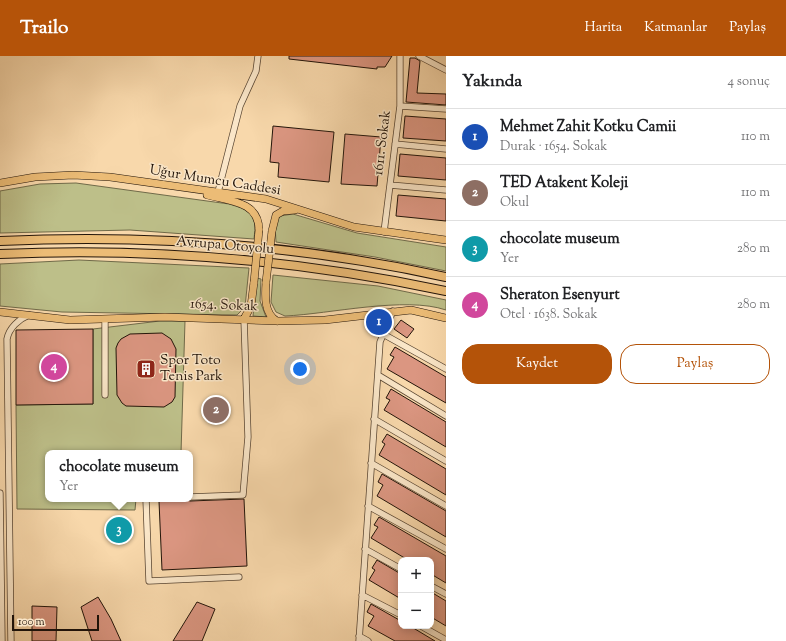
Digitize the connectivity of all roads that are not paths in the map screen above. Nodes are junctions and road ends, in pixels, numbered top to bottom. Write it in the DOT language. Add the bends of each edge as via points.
graph roads {
  1 [pos="258,56"];
  2 [pos="400,56"];
  3 [pos="419,56"];
  4 [pos="446,70"];
  5 [pos="400,106"];
  6 [pos="446,109"];
  7 [pos="395,144"];
  8 [pos="446,149"];
  9 [pos="0,183"];
  10 [pos="390,185"];
  11 [pos="189,190"];
  12 [pos="446,190"];
  13 [pos="218,192"];
  14 [pos="299,210"];
  15 [pos="384,232"];
  16 [pos="446,240"];
  17 [pos="0,241"];
  18 [pos="0,254"];
  19 [pos="446,277"];
  20 [pos="446,290"];
  21 [pos="393,311"];
  22 [pos="0,312"];
  23 [pos="29,315"];
  24 [pos="446,318"];
  25 [pos="244,319"];
  26 [pos="105,320"];
  27 [pos="278,321"];
  28 [pos="383,334"];
  29 [pos="446,369"];
  30 [pos="378,375"];
  31 [pos="105,395"];
  32 [pos="446,416"];
  33 [pos="374,419"];
  34 [pos="446,461"];
  35 [pos="371,463"];
  36 [pos="0,493"];
  37 [pos="193,497"];
  38 [pos="146,502"];
  39 [pos="368,506"];
  40 [pos="446,506"];
  41 [pos="365,549"];
  42 [pos="446,549"];
  43 [pos="398,567"];
  44 [pos="239,577"];
  45 [pos="434,588"];
  46 [pos="446,594"];
  47 [pos="362,595"];
  48 [pos="398,614"];
  49 [pos="426,629"];
  50 [pos="359,639"];
  51 [pos="446,640"];
  52 [pos="2,641"];
  53 [pos="11,641"];
  54 [pos="368,641"];
  1 -- 13 [label="street" via="256,71 240,106"];
  2 -- 5 [label="street, 1611. Sokak"];
  3 -- 4 [label="street"];
  5 -- 6 [label="street"];
  5 -- 7 [label="street, 1611. Sokak"];
  7 -- 8 [label="street"];
  7 -- 10 [label="street, 1611. Sokak"];
  9 -- 11 [label="main road, Uğur Mumcu Caddesi" via="35,177 73,175 110,177"];
  10 -- 12 [label="street"];
  10 -- 15 [label="street, 1611. Sokak"];
  11 -- 13 [label="main road, Uğur Mumcu Caddesi"];
  11 -- 25 [label="main road, bridge" via="247,205 257,216 259,230 251,306"];
  13 -- 14 [label="main road, Uğur Mumcu Caddesi" via="266,199"];
  14 -- 15 [label="main road, Uğur Mumcu Caddesi" via="354,227"];
  14 -- 27 [label="main road, bridge" via="285,210 277,214 274,220 266,282 267,307 272,318"];
  15 -- 16 [label="main road, Uğur Mumcu Caddesi"];
  17 -- 19 [label="highway, Avrupa Otoyolu" via="116,239 245,247 352,260"];
  18 -- 20 [label="highway, Avrupa Otoyolu" via="76,252 190,255 293,265"];
  21 -- 24 [label="main road, 1654. Sokak" via="411,310"];
  21 -- 27 [label="main road, 1654. Sokak" via="325,320"];
  21 -- 28 [label="street"];
  22 -- 23 [label="main road, 1654. Sokak"];
  23 -- 26 [label="main road, 1654. Sokak" via="70,320"];
  23 -- 53 [label="street" via="14,325 7,339"];
  25 -- 26 [label="main road, 1654. Sokak" via="165,316"];
  25 -- 27 [label="main road, 1654. Sokak"];
  25 -- 37 [label="street" via="248,437 243,495"];
  26 -- 31 [label="street"];
  28 -- 29 [label="street"];
  28 -- 30 [label="street" via="380,342"];
  30 -- 32 [label="street"];
  30 -- 33 [label="street"];
  33 -- 34 [label="street"];
  33 -- 35 [label="street"];
  35 -- 39 [label="street"];
  35 -- 40 [label="street"];
  36 -- 52 [label="street"];
  38 -- 44 [label="street" via="149,582"];
  39 -- 41 [label="street"];
  39 -- 42 [label="street"];
  41 -- 43 [label="street"];
  41 -- 47 [label="street"];
  45 -- 46 [label="street"];
  47 -- 48 [label="street"];
  47 -- 50 [label="street"];
  49 -- 51 [label="street"];
  50 -- 54 [label="street"];
}
